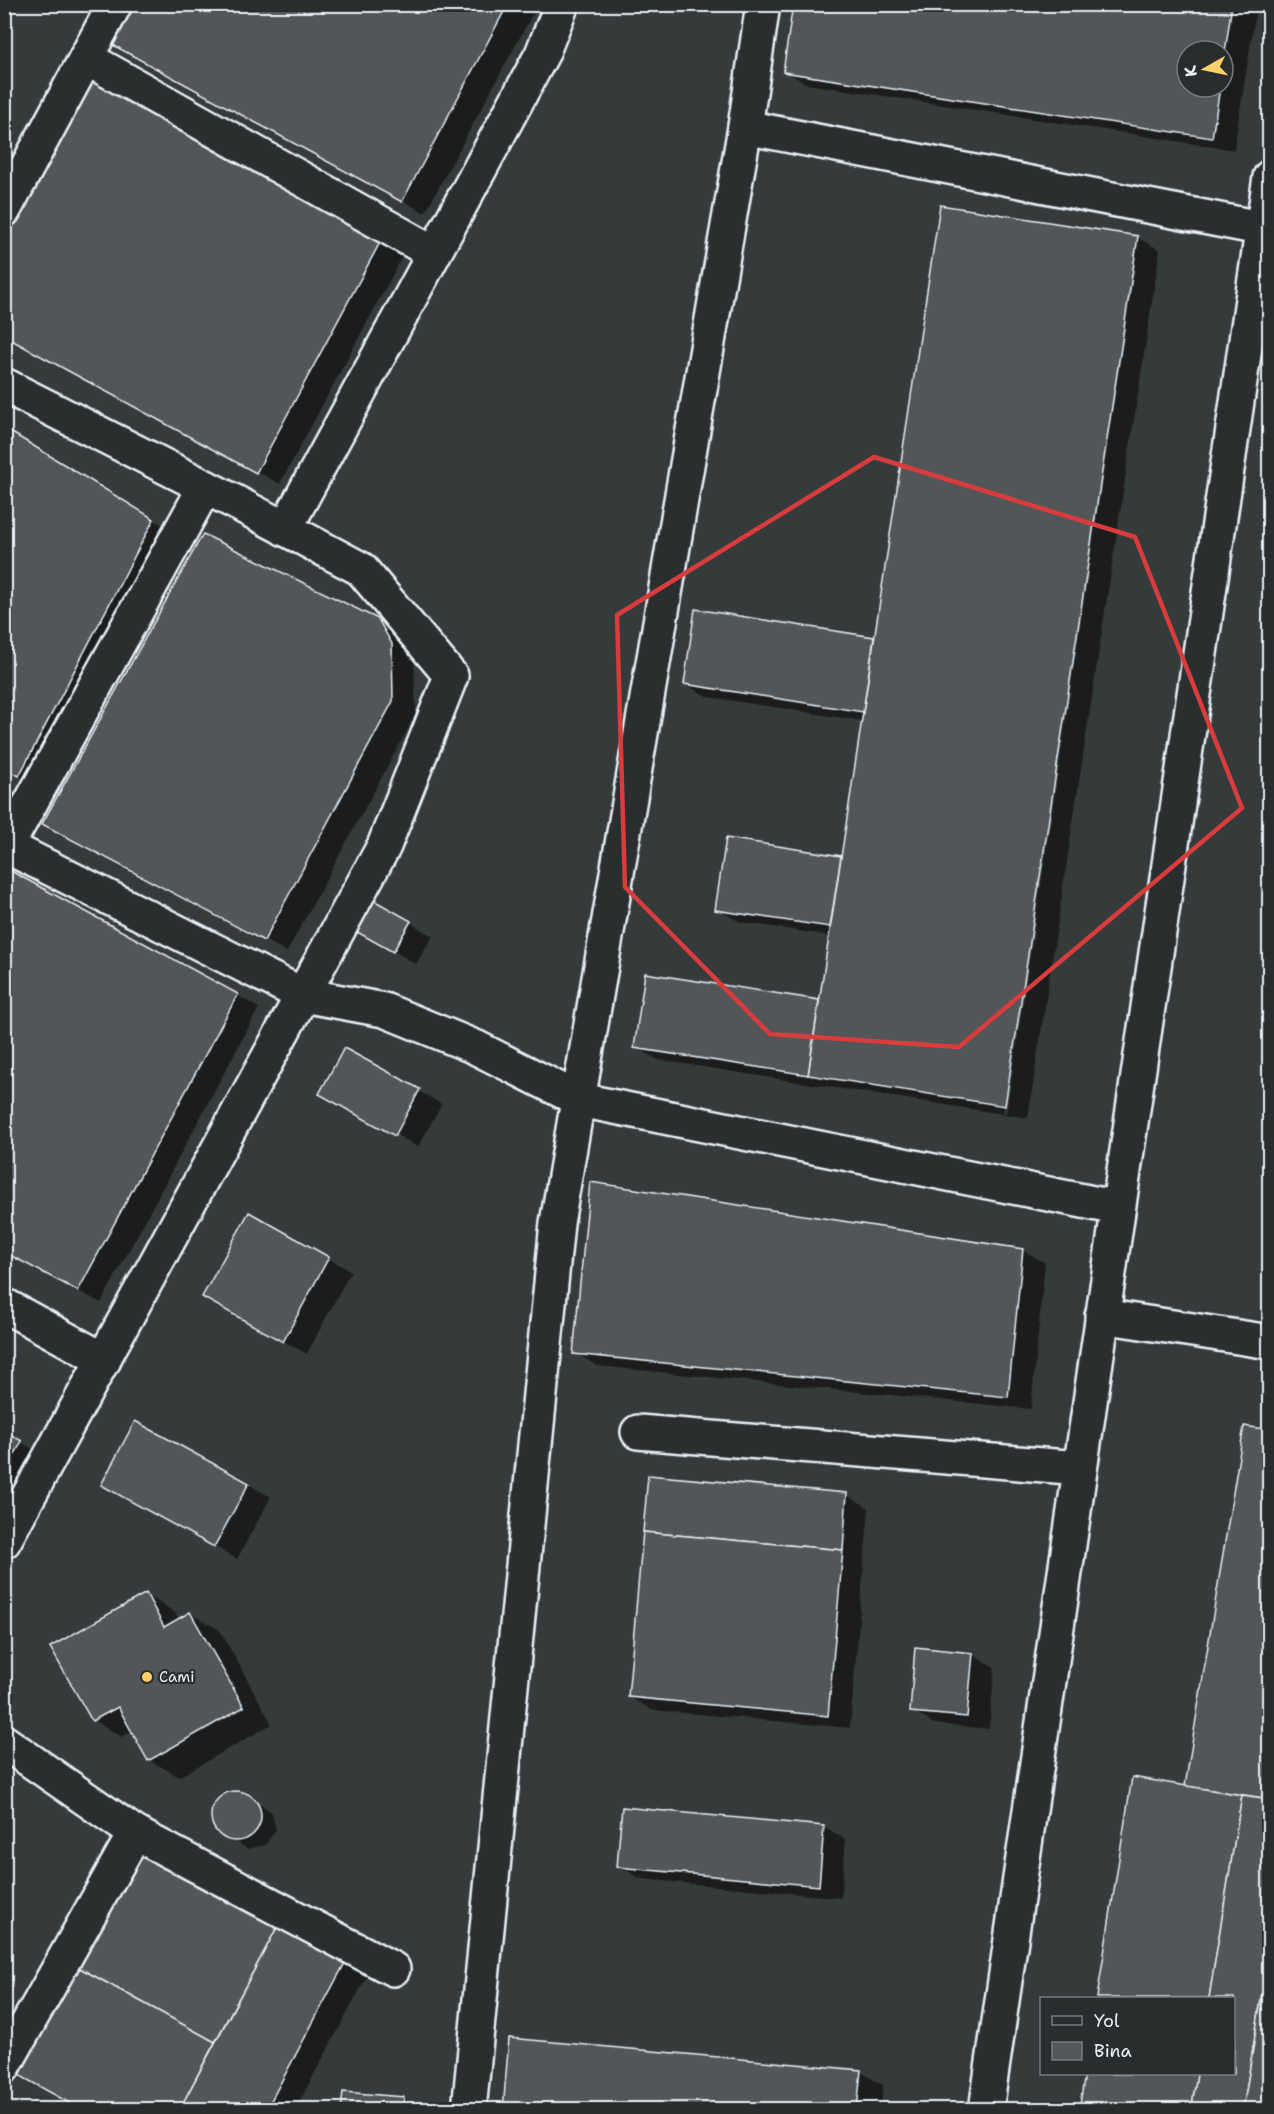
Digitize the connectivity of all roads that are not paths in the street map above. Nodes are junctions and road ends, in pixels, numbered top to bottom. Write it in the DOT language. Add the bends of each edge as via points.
graph roads {
  1 [pos="116,4"];
  2 [pos="562,4"];
  3 [pos="763,4"];
  4 [pos="86,58"];
  5 [pos="745,128"];
  6 [pos="1269,177"];
  7 [pos="4,210"];
  8 [pos="1265,229"];
  9 [pos="434,253"];
  10 [pos="4,385"];
  11 [pos="205,487"];
  12 [pos="285,529"];
  13 [pos="5,847"];
  14 [pos="303,995"];
  15 [pos="580,1100"];
  16 [pos="1118,1208"];
  17 [pos="4,1305"];
  18 [pos="1102,1316"];
  19 [pos="1269,1342"];
  20 [pos="104,1360"];
  21 [pos="638,1432"];
  22 [pos="1080,1468"];
  23 [pos="4,1541"];
  24 [pos="4,1742"];
  25 [pos="135,1833"];
  26 [pos="393,1969"];
  27 [pos="4,2066"];
  28 [pos="469,2109"];
  29 [pos="986,2109"];
  1 -- 4 [label="street"];
  2 -- 9 [label="street" via="542,54"];
  3 -- 5 [label="street"];
  4 -- 7 [label="street"];
  4 -- 9 [label="street"];
  5 -- 8 [label="street"];
  5 -- 15 [label="street"];
  6 -- 8 [label="street"];
  8 -- 16 [label="street"];
  9 -- 12 [label="street"];
  10 -- 11 [label="street"];
  11 -- 12 [label="street"];
  11 -- 13 [label="street"];
  12 -- 14 [label="street" via="361,569 451,676 384,846"];
  13 -- 14 [label="street"];
  14 -- 15 [label="street" via="384,1010 475,1047"];
  14 -- 20 [label="street"];
  15 -- 16 [label="street"];
  15 -- 28 [label="street" via="557,1223"];
  16 -- 18 [label="street"];
  17 -- 20 [label="street"];
  18 -- 19 [label="street"];
  18 -- 22 [label="street"];
  20 -- 23 [label="street"];
  21 -- 22 [label="street"];
  22 -- 29 [label="street"];
  24 -- 25 [label="street"];
  25 -- 26 [label="street"];
  25 -- 27 [label="street"];
}
